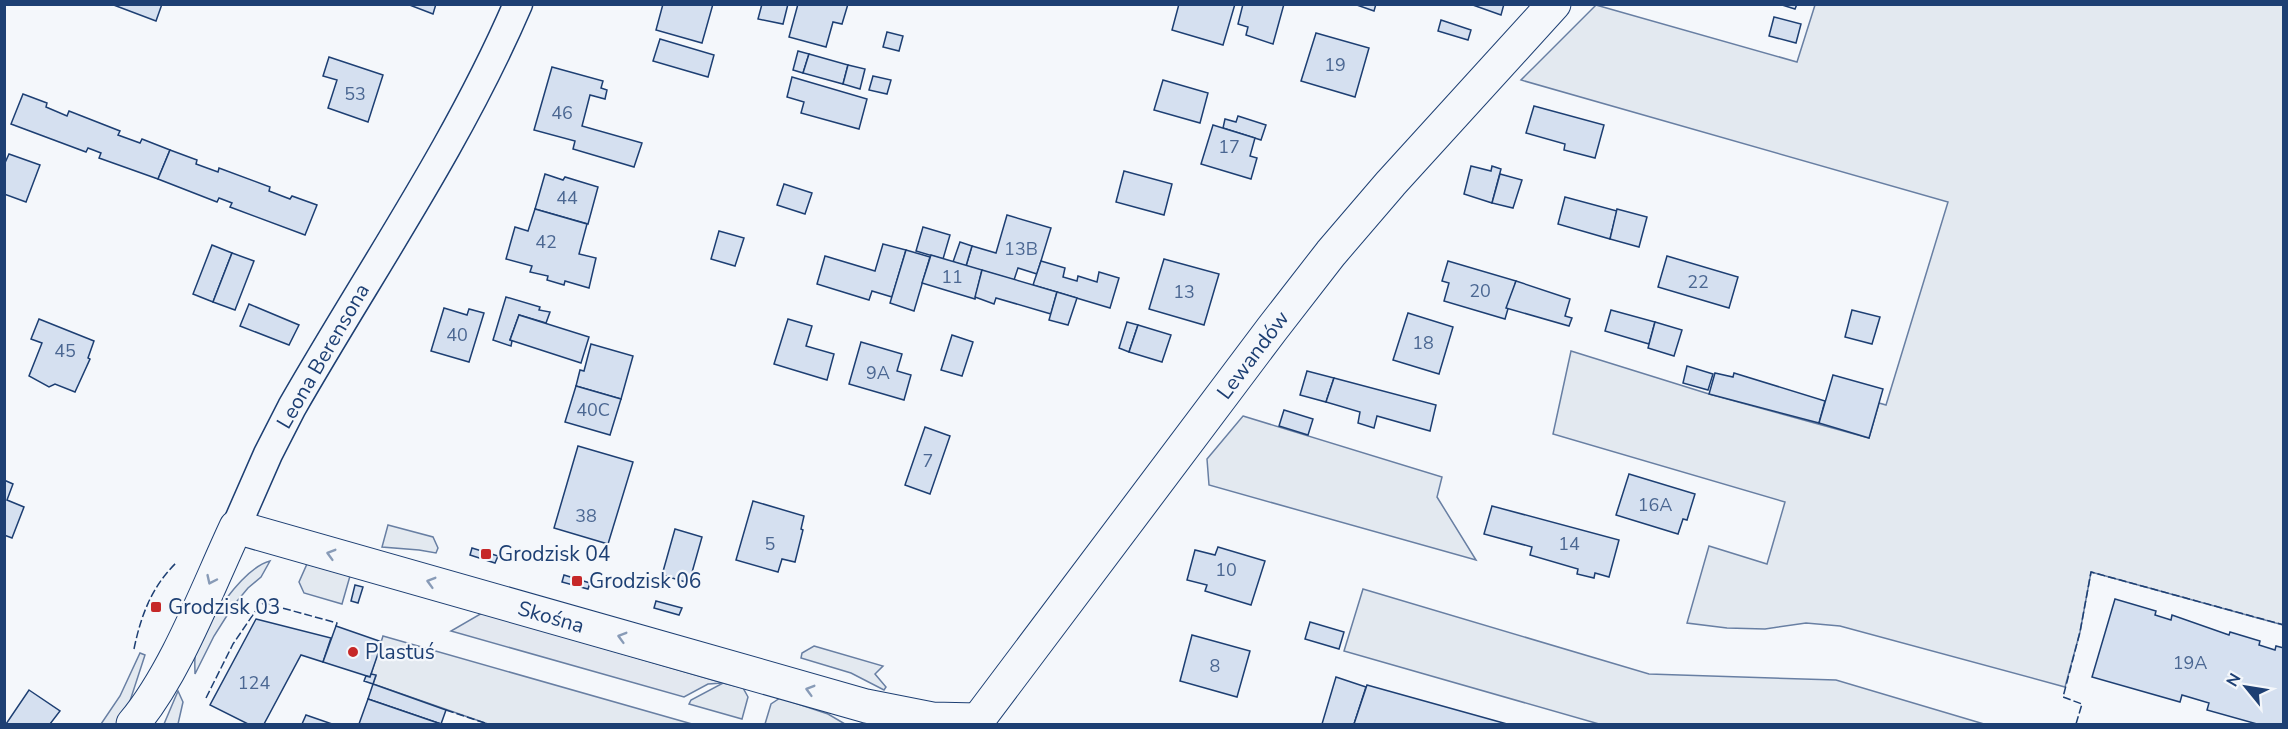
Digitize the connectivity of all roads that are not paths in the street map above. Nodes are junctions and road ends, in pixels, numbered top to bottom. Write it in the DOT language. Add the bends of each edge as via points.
graph roads {
  1 [pos="518,4"];
  2 [pos="1554,4"];
  3 [pos="236,528"];
  4 [pos="869,715"];
  5 [pos="139,721"];
  6 [pos="976,722"];
  1 -- 3 [label="street, Leona Berensona" via="461,120 292,407"];
  2 -- 6 [label="street, Lewandów" via="1331,253"];
  4 -- 3 [label="street, Skośna, one-way"];
  3 -- 5 [label="street, Leona Berensona, one-way" via="175,657"];
  4 -- 6 [label="street, Skośna"];
}
